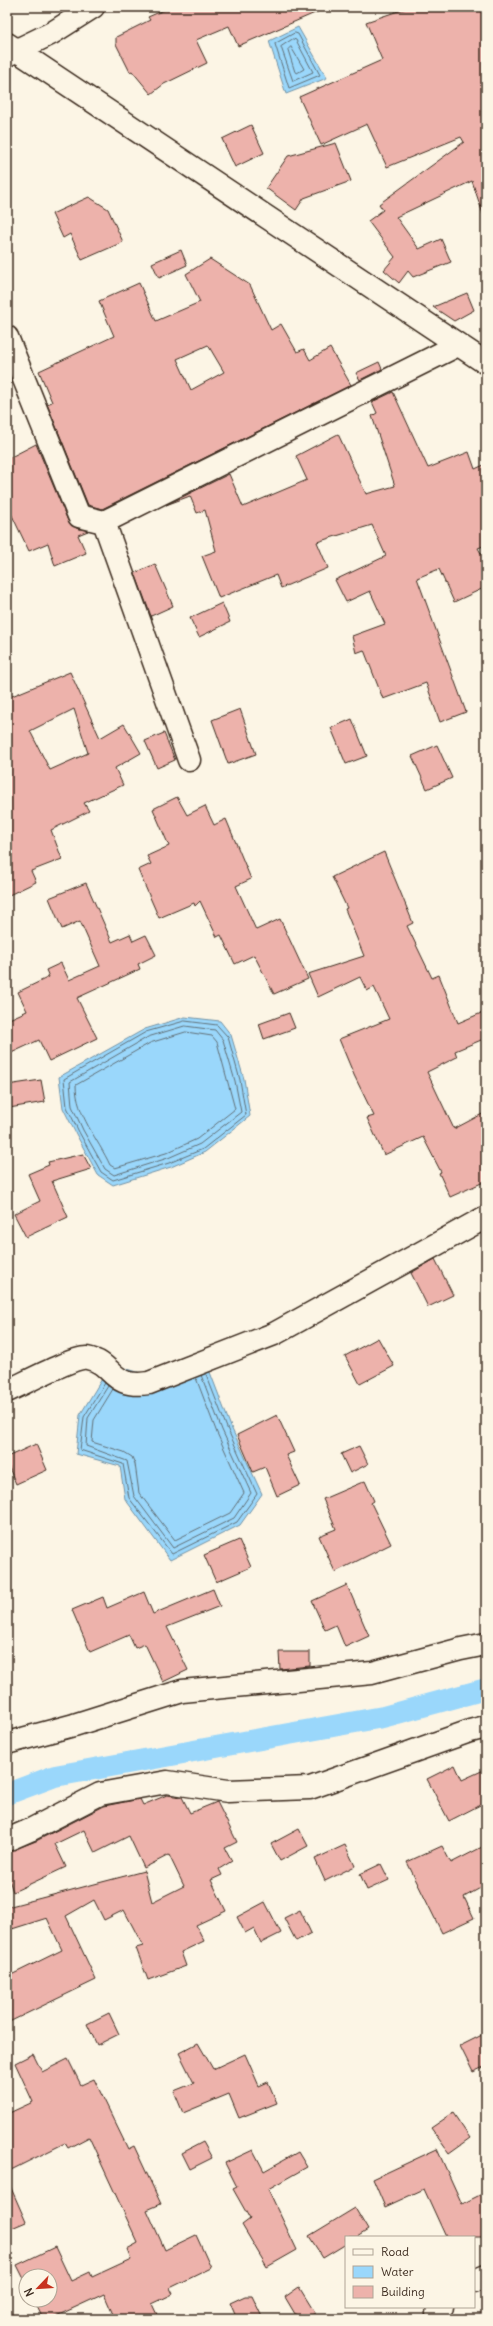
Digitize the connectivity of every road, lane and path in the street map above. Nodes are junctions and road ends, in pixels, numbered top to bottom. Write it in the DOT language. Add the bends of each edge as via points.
graph roads {
  1 [pos="93,7"];
  2 [pos="10,49"];
  3 [pos="7,337"];
  4 [pos="458,345"];
  5 [pos="486,362"];
  6 [pos="104,522"];
  7 [pos="189,760"];
  8 [pos="486,1217"];
  9 [pos="7,1391"];
  10 [pos="486,1644"];
  11 [pos="486,1728"];
  12 [pos="7,1743"];
  13 [pos="7,1840"];
  14 [pos="486,2276"];
  15 [pos="475,2281"];
  16 [pos="441,2308"];
  17 [pos="438,2319"];
  1 -- 2 [label="street" via="52,33"];
  2 -- 4 [label="street"];
  3 -- 6 [label="street" via="79,516"];
  4 -- 5 [label="street"];
  4 -- 6 [label="street"];
  6 -- 7 [label="street"];
  8 -- 9 [label="street" via="274,1334 149,1384 135,1386 122,1382 98,1361 85,1357"];
  10 -- 12 [label="street" via="372,1673 182,1691"];
  11 -- 13 [label="street" via="470,1731 310,1788 228,1791 167,1782 100,1794"];
  14 -- 15 [label="street"];
  16 -- 17 [label="street" via="437,2313"];
}
